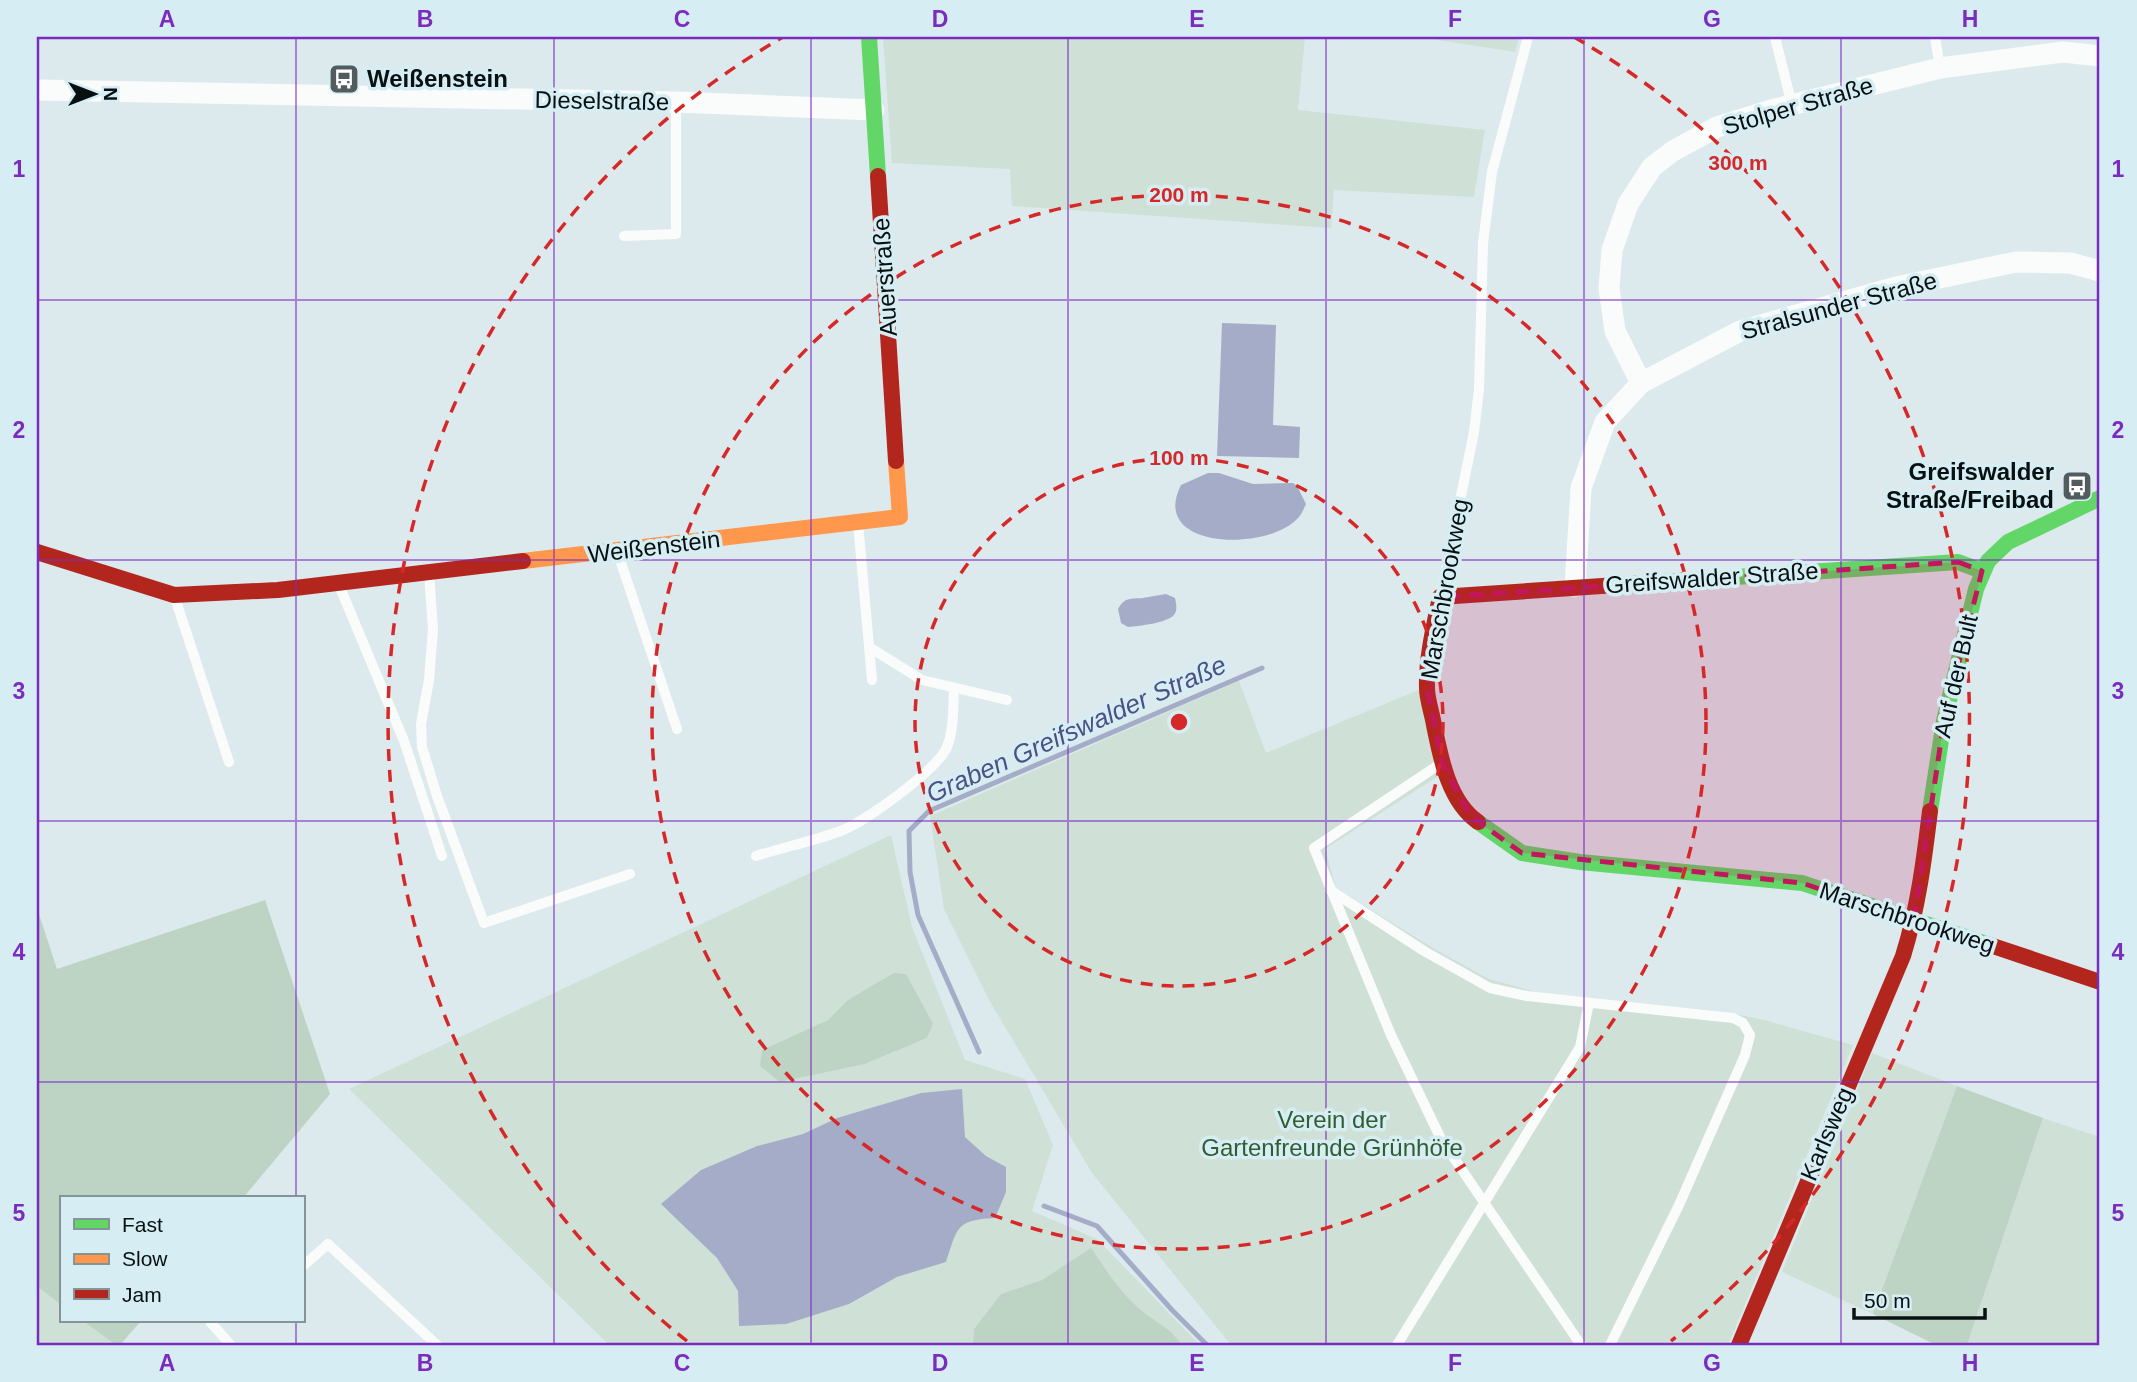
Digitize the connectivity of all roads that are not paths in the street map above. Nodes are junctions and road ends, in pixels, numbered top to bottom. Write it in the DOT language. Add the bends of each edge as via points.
graph roads {
  1 [pos="869,37"];
  2 [pos="1528,37"];
  3 [pos="1775,37"];
  4 [pos="1935,37"];
  5 [pos="2100,56"];
  6 [pos="1940,68"];
  7 [pos="37,90"];
  8 [pos="676,102"];
  9 [pos="1791,105"];
  10 [pos="874,110"];
  11 [pos="624,236"];
  12 [pos="2100,271"];
  13 [pos="1641,383"];
  14 [pos="2100,498"];
  15 [pos="900,517"];
  16 [pos="858,523"];
  17 [pos="617,551"];
  18 [pos="37,552"];
  19 [pos="1982,572"];
  20 [pos="429,573"];
  21 [pos="338,583"];
  22 [pos="1575,587"];
  23 [pos="174,595"];
  24 [pos="1440,597"];
  25 [pos="869,647"];
  26 [pos="872,680"];
  27 [pos="954,688"];
  28 [pos="1007,700"];
  29 [pos="677,729"];
  30 [pos="229,762"];
  31 [pos="1442,763"];
  32 [pos="442,856"];
  33 [pos="756,856"];
  34 [pos="630,874"];
  35 [pos="1330,890"];
  36 [pos="1914,921"];
  37 [pos="2100,982"];
  38 [pos="1589,1003"];
  39 [pos="1483,1203"];
  40 [pos="304,1265"];
  41 [pos="212,1322"];
  42 [pos="1577,1344"];
  43 [pos="231,1345"];
  44 [pos="438,1345"];
  45 [pos="1397,1345"];
  46 [pos="1610,1345"];
  47 [pos="1739,1345"];
  1 -- 10 [label="street, Auerstraße"];
  2 -- 24 [label="lane, Marschbrookweg" via="1492,172 1483,243 1474,432"];
  3 -- 9 [label="lane"];
  4 -- 6 [label="lane"];
  5 -- 6 [label="street, Stolper Straße" via="2063,52"];
  6 -- 9 [label="street, Stolper Straße"];
  7 -- 8 [label="street, Dieselstraße"];
  8 -- 10 [label="street, Dieselstraße"];
  8 -- 11 [label="lane" via="676,234"];
  9 -- 13 [label="street, Stolper Straße" via="1717,127 1673,151 1652,167 1628,204 1612,250 1609,288 1615,331"];
  10 -- 15 [label="street, Auerstraße"];
  12 -- 13 [label="street, Stralsunder Straße" via="2070,262 2016,262 1896,287 1740,331"];
  13 -- 22 [label="street, Stralsunder Straße" via="1605,422 1580,488"];
  14 -- 19 [label="street, Auf der Bult" via="2008,542"];
  15 -- 16 [label="street, Weißenstein"];
  16 -- 17 [label="street, Weißenstein"];
  16 -- 25 [label="lane"];
  17 -- 20 [label="street, Weißenstein"];
  17 -- 29 [label="lane"];
  18 -- 23 [label="street, Weißenstein"];
  19 -- 22 [label="street, Greifswalder Straße" via="1958,562"];
  19 -- 36 [label="street, Auf der Bult" via="1944,721"];
  20 -- 21 [label="street, Weißenstein"];
  20 -- 34 [label="lane" via="433,642 422,747 484,923"];
  21 -- 23 [label="street, Weißenstein"];
  21 -- 32 [label="lane" via="404,741"];
  22 -- 24 [label="street, Greifswalder Straße"];
  23 -- 30 [label="lane"];
  24 -- 31 [label="street, Marschbrookweg" via="1427,689"];
  25 -- 26 [label="lane"];
  25 -- 27 [label="lane" via="922,680"];
  27 -- 28 [label="lane"];
  27 -- 33 [label="lane" via="946,748 933,766 845,829"];
  31 -- 35 [label="lane" via="1314,848"];
  31 -- 36 [label="street, Marschbrookweg" via="1452,790 1470,816 1522,853 1802,883"];
  35 -- 38 [label="lane" via="1490,988"];
  35 -- 39 [label="lane" via="1441,1139"];
  36 -- 37 [label="street, Marschbrookweg"];
  36 -- 47 [label="street, Karlsweg"];
  38 -- 39 [label="lane" via="1580,1047"];
  38 -- 46 [label="lane" via="1732,1018 1743,1023 1750,1035 1679,1205"];
  39 -- 42 [label="lane"];
  39 -- 45 [label="lane"];
  40 -- 44 [label="lane" via="328,1244"];
  41 -- 43 [label="lane"];
}
